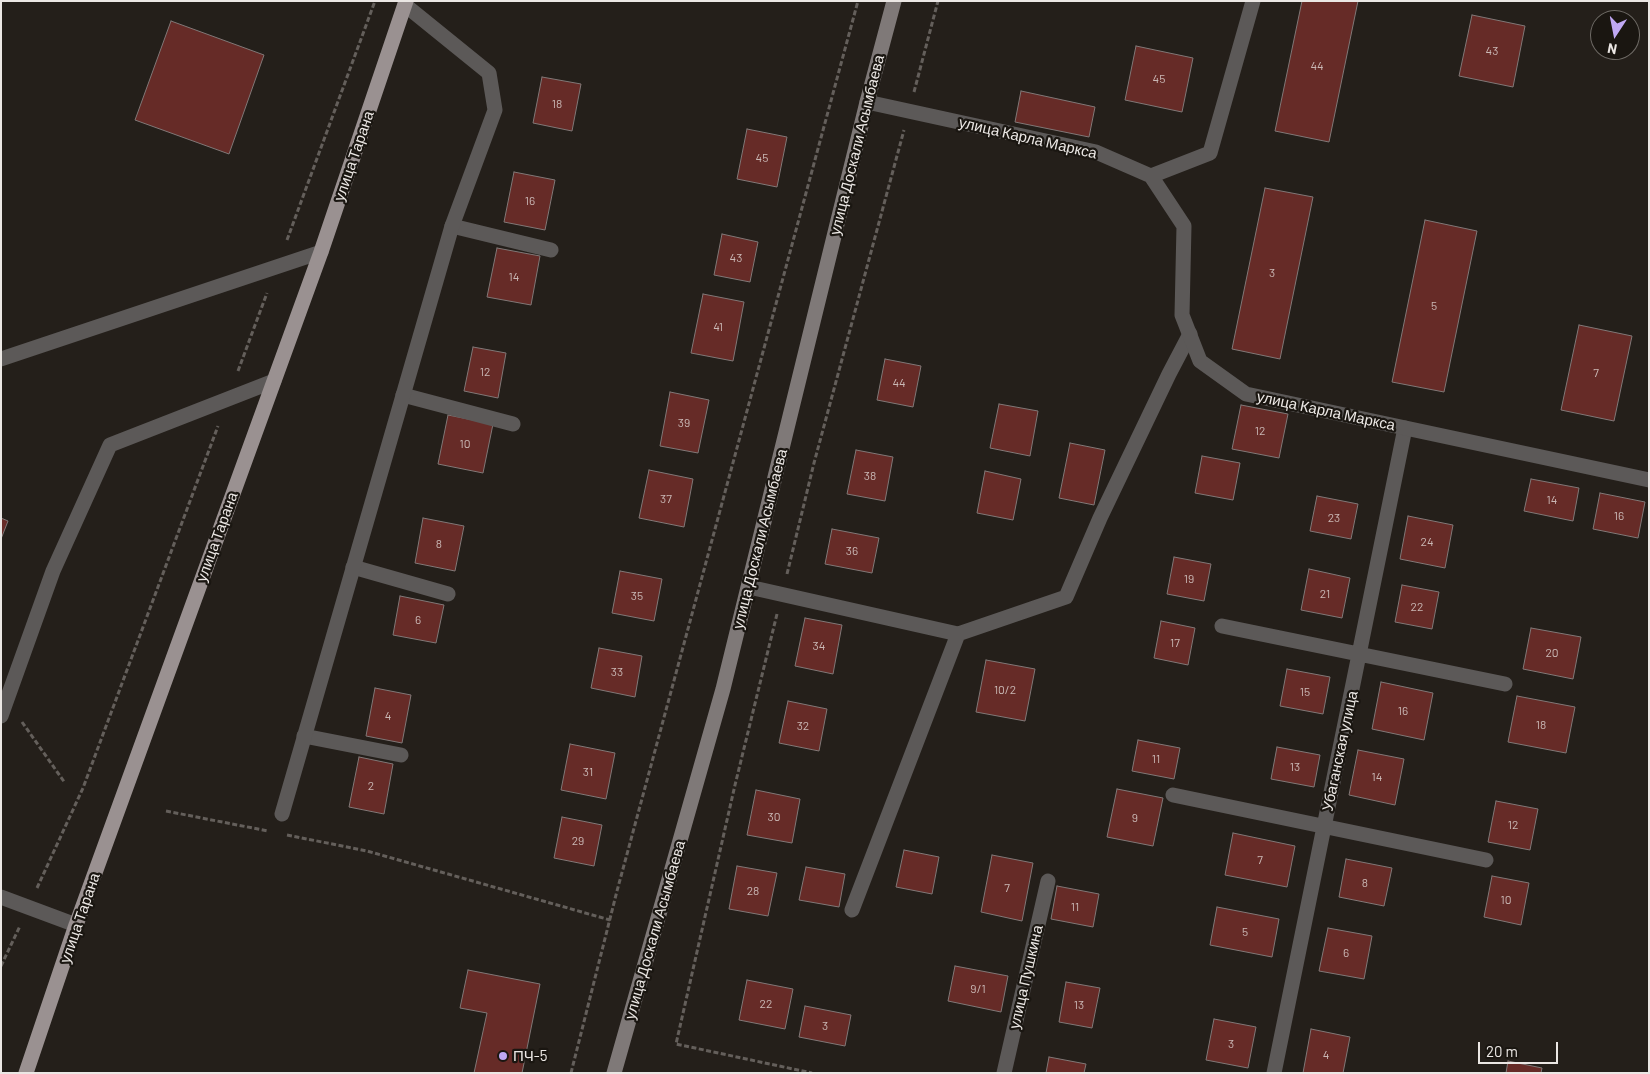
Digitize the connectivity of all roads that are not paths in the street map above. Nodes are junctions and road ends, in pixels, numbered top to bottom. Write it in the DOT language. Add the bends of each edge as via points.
graph roads {
  1 [pos="894,1"];
  2 [pos="1253,1"];
  3 [pos="406,3"];
  4 [pos="867,102"];
  5 [pos="1151,176"];
  6 [pos="452,226"];
  7 [pos="551,250"];
  8 [pos="321,252"];
  9 [pos="1190,334"];
  10 [pos="1,359"];
  11 [pos="274,381"];
  12 [pos="403,395"];
  13 [pos="512,424"];
  14 [pos="1405,428"];
  15 [pos="1649,480"];
  16 [pos="353,567"];
  17 [pos="748,587"];
  18 [pos="448,594"];
  19 [pos="1222,626"];
  20 [pos="958,634"];
  21 [pos="1360,654"];
  22 [pos="1505,684"];
  23 [pos="1,716"];
  24 [pos="304,736"];
  25 [pos="401,755"];
  26 [pos="1173,796"];
  27 [pos="282,814"];
  28 [pos="1324,827"];
  29 [pos="1486,860"];
  30 [pos="1048,881"];
  31 [pos="1,897"];
  32 [pos="852,910"];
  33 [pos="76,925"];
  34 [pos="26,1073"];
  35 [pos="614,1073"];
  36 [pos="1004,1073"];
  37 [pos="1274,1073"];
  1 -- 4 [label="street, улица Доскали Асымбаева"];
  2 -- 5 [label="street" via="1210,153"];
  3 -- 6 [label="street" via="489,73 495,110"];
  3 -- 8 [label="main road, улица Тарана"];
  4 -- 5 [label="street, улица Карла Маркса" via="1096,152"];
  4 -- 17 [label="street, улица Доскали Асымбаева"];
  5 -- 9 [label="street, улица Карла Маркса" via="1184,226 1182,314"];
  6 -- 7 [label="street"];
  6 -- 12 [label="street"];
  8 -- 10 [label="street"];
  8 -- 11 [label="main road, улица Тарана"];
  9 -- 14 [label="street, улица Карла Маркса" via="1200,361 1246,394"];
  9 -- 20 [label="street" via="1104,509 1066,597"];
  11 -- 23 [label="street" via="110,445 53,571"];
  11 -- 33 [label="main road, улица Тарана"];
  12 -- 13 [label="street"];
  12 -- 16 [label="street"];
  14 -- 15 [label="street, улица Карла Маркса"];
  14 -- 21 [label="street, Убаганская улица"];
  16 -- 18 [label="street"];
  16 -- 24 [label="street"];
  17 -- 20 [label="street"];
  17 -- 35 [label="street, улица Доскали Асымбаева" via="723,689"];
  19 -- 21 [label="street"];
  20 -- 32 [label="street"];
  21 -- 22 [label="street"];
  21 -- 28 [label="street, Убаганская улица"];
  24 -- 25 [label="street"];
  24 -- 27 [label="street"];
  26 -- 28 [label="street"];
  28 -- 29 [label="street"];
  28 -- 37 [label="street, Убаганская улица"];
  30 -- 36 [label="street, улица Пушкина"];
  31 -- 33 [label="street"];
  33 -- 34 [label="main road, улица Тарана"];
}
